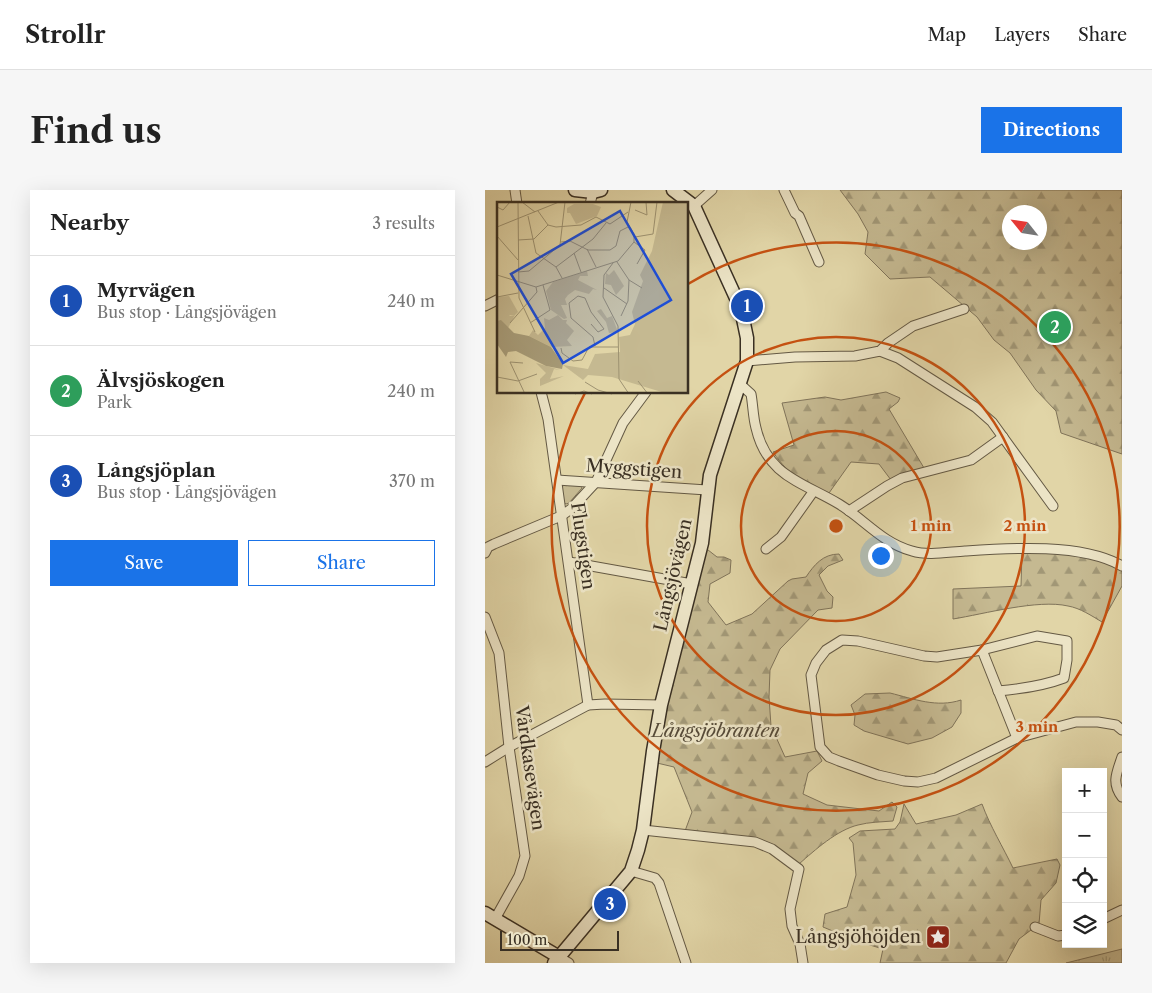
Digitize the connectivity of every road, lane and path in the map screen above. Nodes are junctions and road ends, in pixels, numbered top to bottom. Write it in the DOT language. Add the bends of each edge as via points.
graph roads {
  1 [pos="575,190"];
  2 [pos="673,190"];
  3 [pos="712,190"];
  4 [pos="784,190"];
  5 [pos="595,195"];
  6 [pos="689,202"];
  7 [pos="689,202"];
  8 [pos="694,206"];
  9 [pos="819,262"];
  10 [pos="497,300"];
  11 [pos="485,306"];
  12 [pos="964,309"];
  13 [pos="880,351"];
  14 [pos="747,361"];
  15 [pos="740,384"];
  16 [pos="542,394"];
  17 [pos="645,394"];
  18 [pos="1003,437"];
  19 [pos="557,480"];
  20 [pos="596,482"];
  21 [pos="707,490"];
  22 [pos="813,492"];
  23 [pos="1053,506"];
  24 [pos="849,511"];
  25 [pos="561,516"];
  26 [pos="765,549"];
  27 [pos="485,553"];
  28 [pos="569,562"];
  29 [pos="1122,566"];
  30 [pos="692,584"];
  31 [pos="485,617"];
  32 [pos="982,650"];
  33 [pos="998,691"];
  34 [pos="588,705"];
  35 [pos="661,705"];
  36 [pos="1122,730"];
  37 [pos="1017,738"];
  38 [pos="509,747"];
  39 [pos="1122,758"];
  40 [pos="485,762"];
  41 [pos="1122,797"];
  42 [pos="643,830"];
  43 [pos="631,871"];
  44 [pos="1122,910"];
  45 [pos="490,916"];
  46 [pos="1107,917"];
  47 [pos="1035,927"];
  48 [pos="1062,936"];
  49 [pos="561,961"];
  50 [pos="686,963"];
  51 [pos="803,963"];
  1 -- 5 [label="street"];
  2 -- 7 [label="street, Långsjövägen"];
  3 -- 8 [label="street"];
  4 -- 9 [label="street"];
  6 -- 8 [label="street, Långsjövägen"];
  8 -- 14 [label="street, Långsjövägen" via="741,309 747,338"];
  10 -- 11 [label="street"];
  12 -- 13 [label="street" via="913,326"];
  13 -- 14 [label="street" via="855,356"];
  13 -- 18 [label="street" via="898,358 975,407"];
  14 -- 15 [label="street, Långsjövägen"];
  15 -- 21 [label="street, Långsjövägen"];
  15 -- 22 [label="street" via="751,394 755,427 768,457 790,479"];
  16 -- 19 [label="street, Flugstigen"];
  17 -- 20 [label="street" via="623,423"];
  18 -- 23 [label="street"];
  18 -- 24 [label="street" via="971,460 902,478"];
  19 -- 20 [label="street, Myggstigen"];
  19 -- 25 [label="street, Flugstigen"];
  20 -- 21 [label="street, Myggstigen"];
  20 -- 25 [label="street" via="571,510"];
  21 -- 30 [label="street, Långsjövägen" via="702,543"];
  22 -- 24 [label="street"];
  22 -- 26 [label="street" via="781,537"];
  24 -- 29 [label="street" via="893,544 913,552 1063,551 1093,554"];
  25 -- 27 [label="street" via="494,544"];
  25 -- 28 [label="street, Flugstigen"];
  28 -- 30 [label="street"];
  28 -- 34 [label="street, Flugstigen"];
  30 -- 35 [label="street, Långsjövägen"];
  31 -- 38 [label="street, Vårdkasevägen" via="499,653"];
  32 -- 33 [label="street"];
  32 -- 33 [label="street" via="1037,636 1067,641 1064,678"];
  32 -- 37 [label="street" via="937,658 858,640 842,640 821,656 811,676 820,747 839,761 904,781 918,782 936,778"];
  33 -- 37 [label="street"];
  34 -- 35 [label="street"];
  34 -- 38 [label="street"];
  35 -- 42 [label="street, Långsjövägen"];
  36 -- 37 [label="street" via="1116,725 1076,722"];
  38 -- 40 [label="street"];
  38 -- 45 [label="street, Vårdkasevägen" via="525,856 519,876"];
  39 -- 41 [label="street" via="1116,774 1116,790"];
  42 -- 43 [label="street, Långsjövägen"];
  42 -- 51 [label="street" via="755,842 772,849 799,869 790,909"];
  43 -- 49 [label="street, Långsjövägen"];
  43 -- 50 [label="street" via="655,878 659,883"];
  44 -- 46 [label="street"];
  45 -- 49 [label="street"];
  47 -- 48 [label="street"];
}
